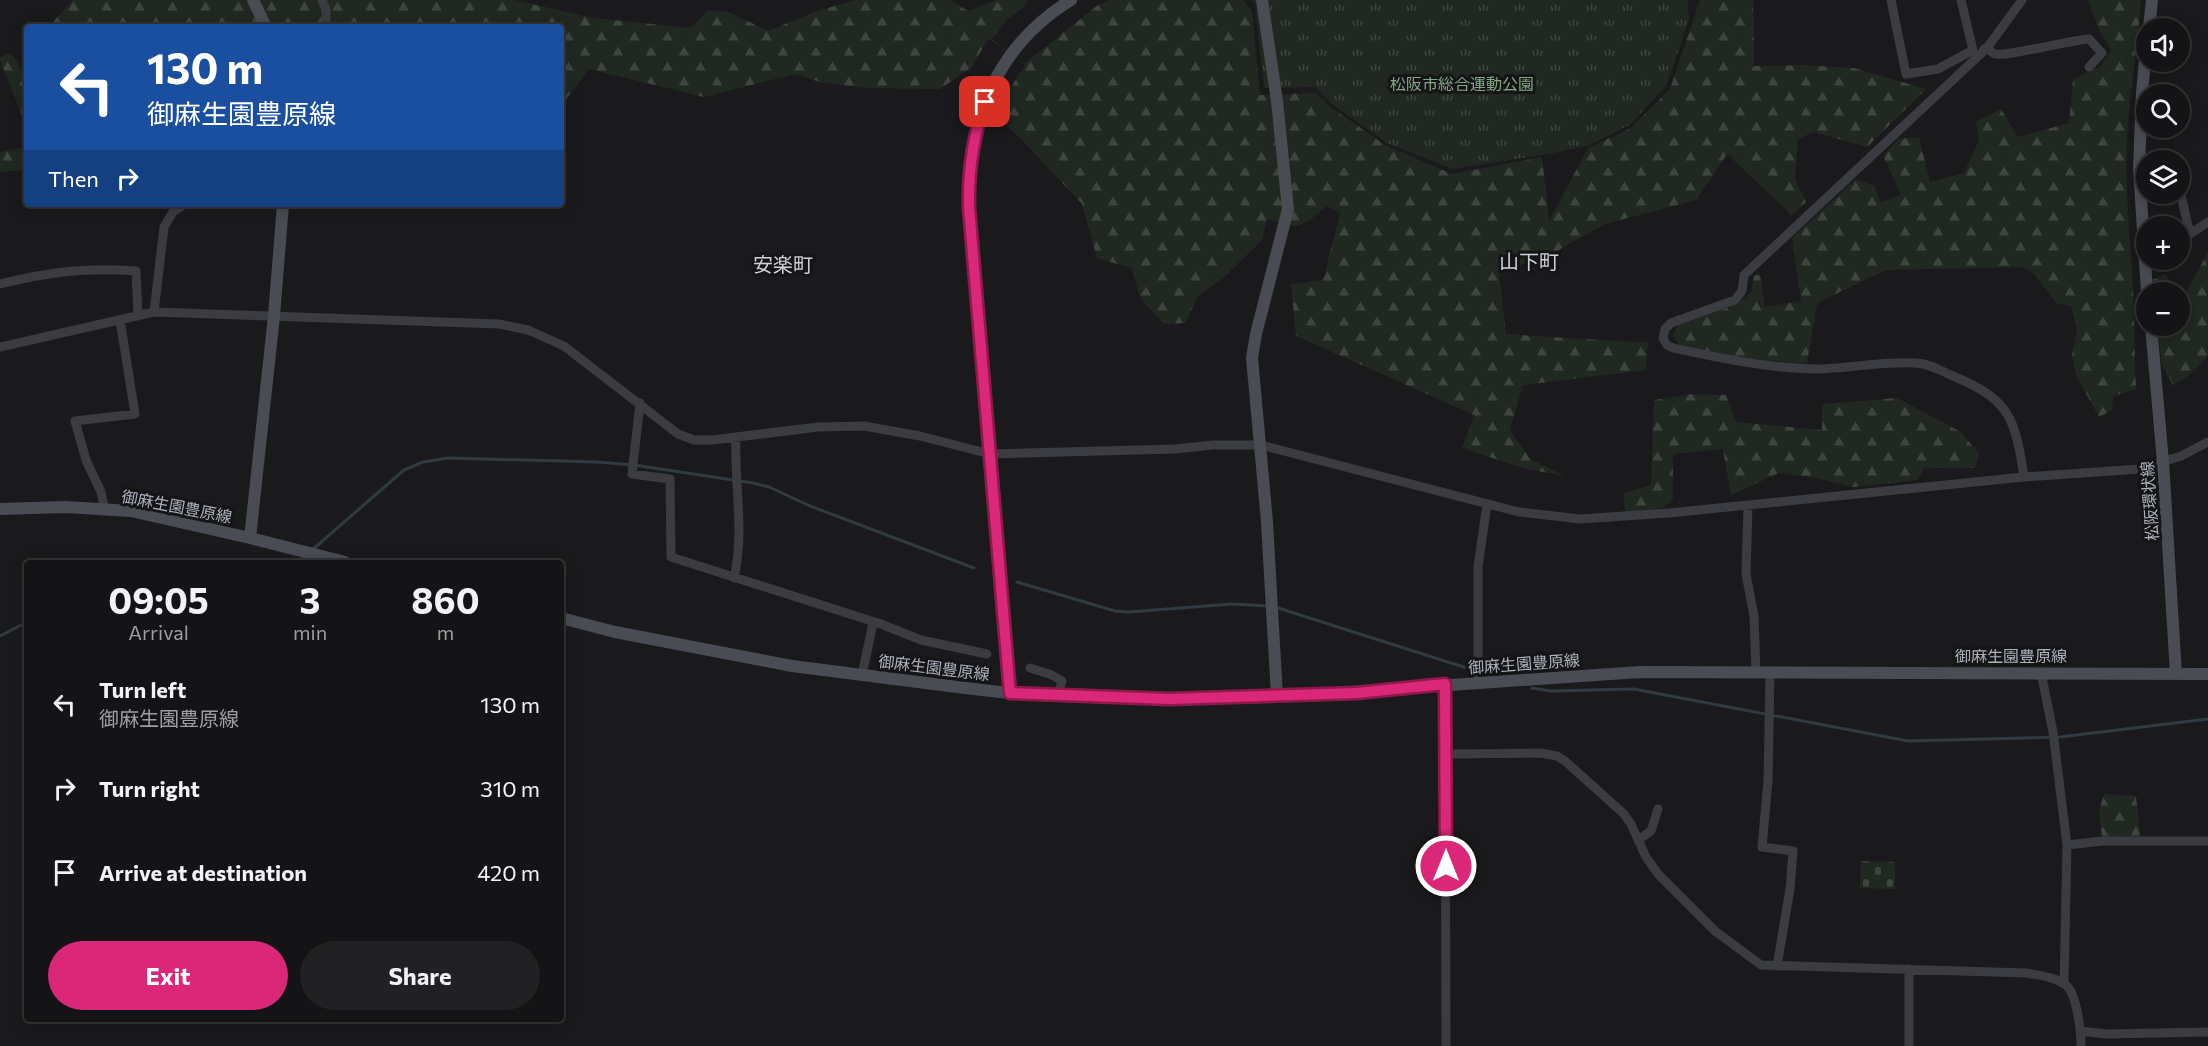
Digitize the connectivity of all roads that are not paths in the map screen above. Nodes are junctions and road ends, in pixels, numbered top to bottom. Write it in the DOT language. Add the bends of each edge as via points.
graph roads {
  1 [pos="253,0"];
  2 [pos="322,0"];
  3 [pos="1071,0"];
  4 [pos="1262,0"];
  5 [pos="1891,0"];
  6 [pos="1960,0"];
  7 [pos="2022,0"];
  8 [pos="2152,0"];
  9 [pos="2150,18"];
  10 [pos="265,24"];
  11 [pos="326,24"];
  12 [pos="1987,48"];
  13 [pos="1973,50"];
  14 [pos="2089,67"];
  15 [pos="2144,72"];
  16 [pos="2143,150"];
  17 [pos="2144,204"];
  18 [pos="2183,204"];
  19 [pos="180,207"];
  20 [pos="283,207"];
  21 [pos="2208,222"];
  22 [pos="2148,282"];
  23 [pos="0,284"];
  24 [pos="154,312"];
  25 [pos="138,316"];
  26 [pos="274,316"];
  27 [pos="120,320"];
  28 [pos="2152,336"];
  29 [pos="0,347"];
  30 [pos="640,404"];
  31 [pos="736,438"];
  32 [pos="2208,442"];
  33 [pos="1261,445"];
  34 [pos="990,454"];
  35 [pos="2163,462"];
  36 [pos="2025,477"];
  37 [pos="1487,504"];
  38 [pos="1749,505"];
  39 [pos="0,509"];
  40 [pos="105,510"];
  41 [pos="250,538"];
  42 [pos="336,560"];
  43 [pos="734,578"];
  44 [pos="564,619"];
  45 [pos="873,623"];
  46 [pos="987,654"];
  47 [pos="1030,668"];
  48 [pos="1756,672"];
  49 [pos="1770,672"];
  50 [pos="2041,672"];
  51 [pos="2175,674"];
  52 [pos="2208,674"];
  53 [pos="862,675"];
  54 [pos="1478,682"];
  55 [pos="1445,684"];
  56 [pos="1010,693"];
  57 [pos="1058,695"];
  58 [pos="1276,697"];
  59 [pos="1446,754"];
  60 [pos="1658,809"];
  61 [pos="1638,840"];
  62 [pos="2208,841"];
  63 [pos="2067,845"];
  64 [pos="1777,966"];
  65 [pos="1909,969"];
  66 [pos="2064,984"];
  67 [pos="2081,1031"];
  68 [pos="2208,1032"];
  69 [pos="1446,1046"];
  70 [pos="1909,1046"];
  71 [pos="2081,1046"];
  1 -- 10 [label="main road"];
  2 -- 11 [label="street"];
  3 -- 34 [label="main road" via="1026,35 994,81 978,123 970,162 969,208"];
  4 -- 33 [label="main road" via="1288,209 1252,358"];
  5 -- 13 [label="street" via="1906,74 1938,69"];
  6 -- 13 [label="street"];
  7 -- 12 [label="street"];
  8 -- 9 [label="main road"];
  12 -- 13 [label="street"];
  12 -- 14 [label="street" via="1996,54 2011,54 2089,39 2102,52"];
  12 -- 36 [label="street" via="1744,275 1742,291 1735,300 1671,323 1663,338 1673,348 1750,364 1815,369 1894,363 1927,365 1979,387 2007,414 2019,440"];
  15 -- 16 [label="main road"];
  17 -- 22 [label="main road"];
  18 -- 21 [label="street" via="2190,234"];
  19 -- 24 [label="street" via="164,227"];
  20 -- 26 [label="main road"];
  23 -- 25 [label="street" via="72,270 136,271"];
  24 -- 25 [label="street"];
  24 -- 26 [label="street"];
  25 -- 27 [label="street"];
  26 -- 30 [label="street" via="513,327 564,346"];
  26 -- 41 [label="main road"];
  27 -- 29 [label="street"];
  27 -- 40 [label="street" via="135,414 75,421"];
  28 -- 35 [label="main road, 松阪環状線"];
  30 -- 31 [label="street" via="687,438"];
  30 -- 43 [label="street" via="632,474 670,478 671,557"];
  31 -- 34 [label="street" via="818,427 864,426"];
  31 -- 43 [label="street" via="740,526"];
  32 -- 35 [label="street"];
  33 -- 34 [label="street"];
  33 -- 37 [label="street"];
  33 -- 58 [label="main road"];
  34 -- 56 [label="main road"];
  35 -- 36 [label="street" via="2140,469"];
  35 -- 51 [label="main road, 松阪環状線"];
  36 -- 38 [label="street"];
  37 -- 38 [label="street" via="1580,519"];
  37 -- 54 [label="street" via="1478,567"];
  38 -- 48 [label="street" via="1746,574 1754,616"];
  39 -- 40 [label="main road, 御麻生園豊原線"];
  40 -- 41 [label="main road, 御麻生園豊原線" via="131,511"];
  41 -- 42 [label="main road, 御麻生園豊原線"];
  43 -- 45 [label="street"];
  44 -- 53 [label="main road, 御麻生園豊原線" via="701,649"];
  45 -- 46 [label="street" via="921,640"];
  45 -- 53 [label="street"];
  47 -- 57 [label="street" via="1062,681"];
  48 -- 49 [label="main road, 御麻生園豊原線"];
  48 -- 54 [label="main road, 御麻生園豊原線" via="1640,672"];
  49 -- 50 [label="main road, 御麻生園豊原線"];
  49 -- 64 [label="street" via="1762,847 1793,851"];
  50 -- 51 [label="main road, 御麻生園豊原線"];
  50 -- 63 [label="street" via="2055,744"];
  51 -- 52 [label="main road, 御麻生園豊原線"];
  53 -- 56 [label="main road, 御麻生園豊原線"];
  54 -- 55 [label="main road, 御麻生園豊原線"];
  55 -- 58 [label="main road, 御麻生園豊原線"];
  55 -- 59 [label="street"];
  56 -- 57 [label="main road, 御麻生園豊原線"];
  57 -- 58 [label="main road, 御麻生園豊原線"];
  59 -- 61 [label="street" via="1557,756 1624,814"];
  59 -- 69 [label="street"];
  60 -- 61 [label="street" via="1651,831"];
  61 -- 64 [label="street" via="1652,866 1715,930 1761,965"];
  62 -- 63 [label="street"];
  63 -- 66 [label="street"];
  64 -- 65 [label="street"];
  65 -- 66 [label="street" via="2026,973"];
  65 -- 70 [label="street"];
  66 -- 67 [label="street" via="2072,993"];
  67 -- 68 [label="street"];
  67 -- 71 [label="street"];
}
